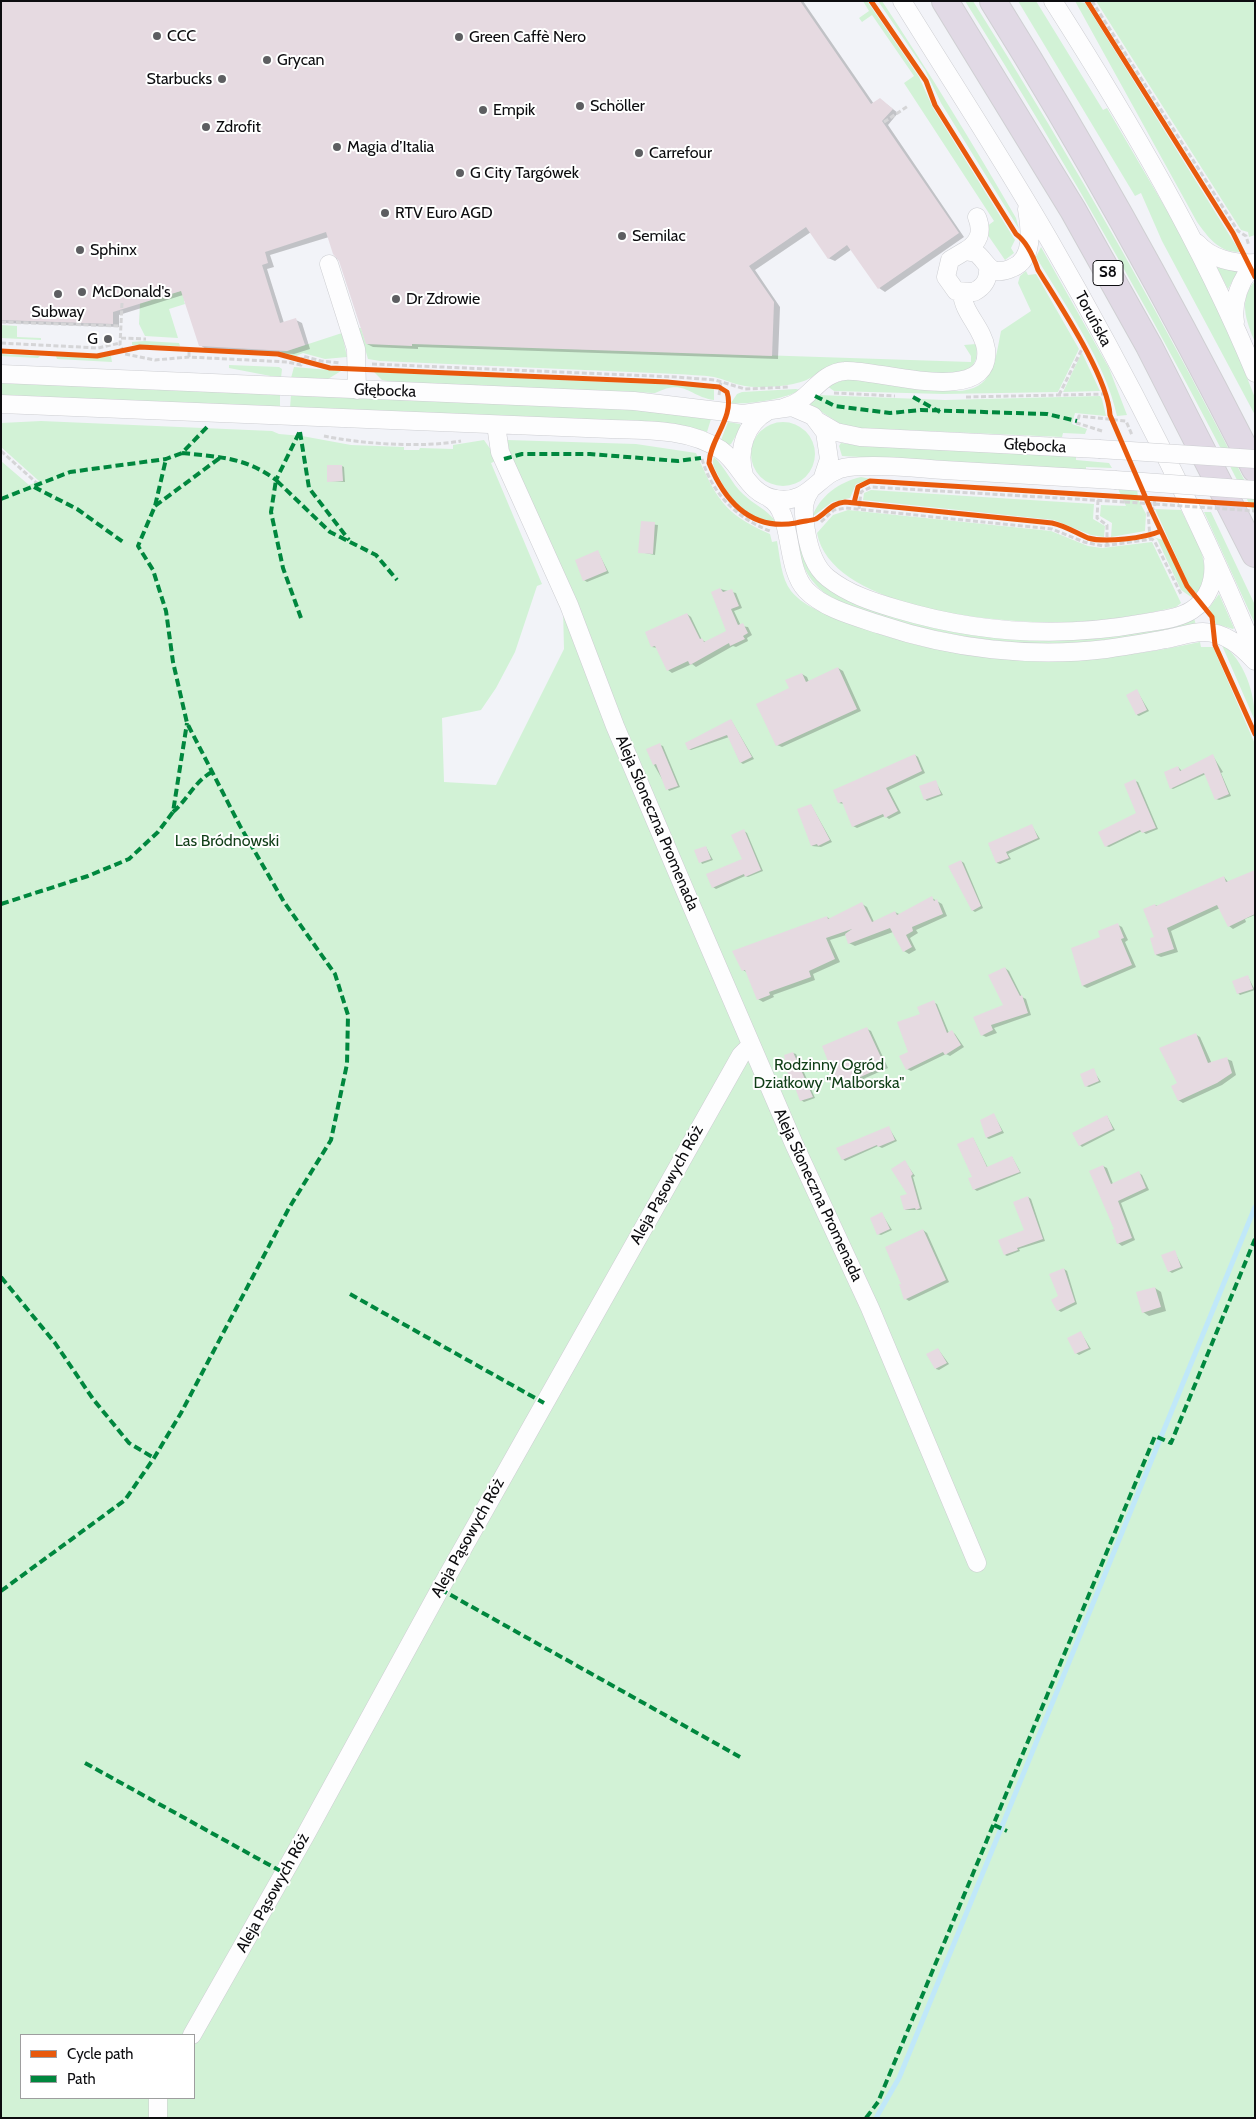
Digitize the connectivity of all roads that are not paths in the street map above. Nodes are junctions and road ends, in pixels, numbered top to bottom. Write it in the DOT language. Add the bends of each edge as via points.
graph roads {
  1 [pos="902,1"];
  2 [pos="945,1"];
  3 [pos="993,1"];
  4 [pos="1053,1"];
  5 [pos="1025,201"];
  6 [pos="977,217"];
  7 [pos="1192,237"];
  8 [pos="964,251"];
  9 [pos="1252,260"];
  10 [pos="328,264"];
  11 [pos="988,267"];
  12 [pos="962,293"];
  13 [pos="1237,330"];
  14 [pos="1255,373"];
  15 [pos="1,374"];
  16 [pos="357,390"];
  17 [pos="1,404"];
  18 [pos="777,409"];
  19 [pos="819,422"];
  20 [pos="496,425"];
  21 [pos="1255,459"];
  22 [pos="1255,469"];
  23 [pos="745,476"];
  24 [pos="823,477"];
  25 [pos="1255,490"];
  26 [pos="810,491"];
  27 [pos="769,498"];
  28 [pos="1212,553"];
  29 [pos="1255,554"];
  30 [pos="1255,652"];
  31 [pos="1255,661"];
  32 [pos="751,1045"];
  33 [pos="977,1562"];
  34 [pos="193,2034"];
  35 [pos="158,2099"];
  36 [pos="158,2118"];
  1 -- 5 [label="street, Toruńska"];
  2 -- 29 [label="highway, S8" via="1073,210 1149,346"];
  3 -- 22 [label="highway, S8" via="1122,217 1183,327"];
  4 -- 7 [label="street"];
  5 -- 11 [label="street" via="1030,232 1024,259 1006,270 995,271"];
  5 -- 28 [label="street, Toruńska" via="1100,332"];
  6 -- 8 [label="street" via="978,240"];
  7 -- 9 [label="street" via="1212,255 1226,260"];
  7 -- 13 [label="street"];
  8 -- 11 [label="street" via="981,256"];
  8 -- 12 [label="street" via="950,260 946,271 948,282"];
  9 -- 13 [label="street" via="1236,299 1234,316"];
  10 -- 16 [label="street" via="352,337 358,366"];
  11 -- 12 [label="street" via="984,285 974,292"];
  12 -- 18 [label="street" via="963,302 986,350 984,364 976,374 954,381 926,381 862,371 837,372 820,381 799,402"];
  13 -- 14 [label="street"];
  15 -- 16 [label="street, Głębocka"];
  16 -- 18 [label="street, Głębocka" via="722,406 749,414"];
  17 -- 20 [label="street, Głębocka"];
  18 -- 19 [label="street, Głębocka" via="804,410"];
  18 -- 23 [label="street" via="755,421 744,438 741,461"];
  19 -- 21 [label="street, Głębocka, bridge" via="836,432 860,437"];
  19 -- 24 [label="street, Głębocka" via="826,432 829,447 829,462"];
  20 -- 23 [label="street, Głębocka" via="652,431 692,437 708,450 730,458"];
  20 -- 32 [label="street, Aleja Słoneczna Promenada" via="500,452 569,605 616,726"];
  23 -- 27 [label="street, Głębocka" via="756,491"];
  24 -- 25 [label="street, Głębocka, bridge" via="837,469 865,466 1118,488"];
  24 -- 26 [label="street, Głębocka"];
  26 -- 27 [label="street, Głębocka" via="789,499"];
  26 -- 28 [label="street" via="804,506 805,526 810,552 820,570 848,592 880,604 969,625 1031,632 1108,629 1186,613 1201,603 1213,582"];
  27 -- 31 [label="street" via="778,506 800,582 814,597 853,615 917,636 987,648 1046,651 1099,650 1204,632 1228,638"];
  28 -- 30 [label="street, Toruńska"];
  32 -- 33 [label="street, Aleja Słoneczna Promenada" via="870,1308"];
  32 -- 34 [label="street, Aleja Pąsowych Róż" via="740,1055"];
  35 -- 36 [label="street"];
}
